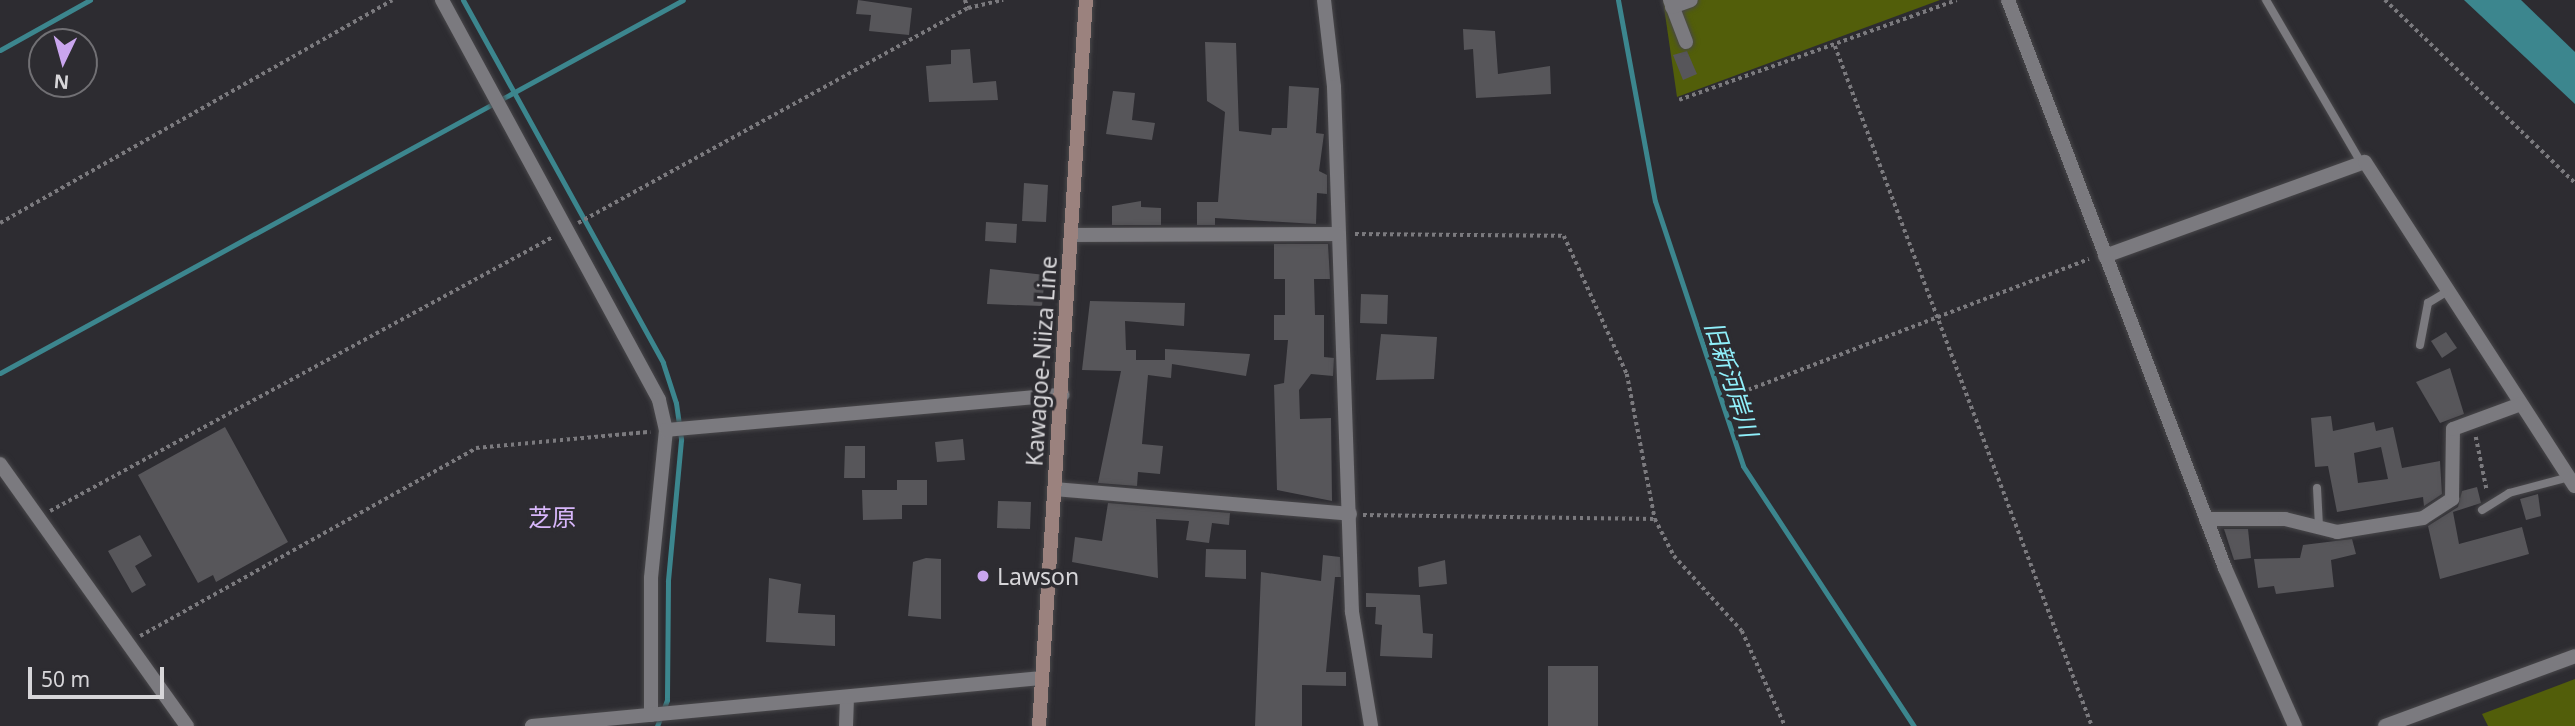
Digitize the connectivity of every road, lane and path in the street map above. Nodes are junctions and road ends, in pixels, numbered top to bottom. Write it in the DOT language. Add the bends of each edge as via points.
graph roads {
  1 [pos="392,0"];
  2 [pos="442,0"];
  3 [pos="965,0"];
  4 [pos="1003,0"];
  5 [pos="1086,0"];
  6 [pos="1324,0"];
  7 [pos="1691,0"];
  8 [pos="1957,0"];
  9 [pos="2007,0"];
  10 [pos="2266,0"];
  11 [pos="2385,0"];
  12 [pos="1671,4"];
  13 [pos="968,8"];
  14 [pos="1686,43"];
  15 [pos="1835,46"];
  16 [pos="1679,100"];
  17 [pos="2360,161"];
  18 [pos="2575,183"];
  19 [pos="0,223"];
  20 [pos="568,229"];
  21 [pos="1338,234"];
  22 [pos="1072,235"];
  23 [pos="2105,256"];
  24 [pos="2448,291"];
  25 [pos="1939,317"];
  26 [pos="2420,345"];
  27 [pos="1748,390"];
  28 [pos="1062,395"];
  29 [pos="2521,404"];
  30 [pos="2473,421"];
  31 [pos="666,430"];
  32 [pos="0,464"];
  33 [pos="2572,482"];
  34 [pos="2317,488"];
  35 [pos="1055,489"];
  36 [pos="2486,507"];
  37 [pos="1350,514"];
  38 [pos="40,517"];
  39 [pos="1655,519"];
  40 [pos="2206,519"];
  41 [pos="2319,527"];
  42 [pos="129,643"];
  43 [pos="2575,656"];
  44 [pos="1042,678"];
  45 [pos="847,697"];
  46 [pos="651,715"];
  47 [pos="187,726"];
  48 [pos="533,726"];
  49 [pos="846,726"];
  50 [pos="1039,726"];
  51 [pos="1371,726"];
  52 [pos="1785,726"];
  53 [pos="2092,726"];
  54 [pos="2295,726"];
  55 [pos="2385,726"];
  1 -- 19 [label="path"];
  2 -- 20 [label="street"];
  3 -- 13 [label="path"];
  4 -- 13 [label="path"];
  5 -- 22 [label="main road, Kawagoe-Niiza Line"];
  6 -- 21 [label="street" via="1334,86"];
  7 -- 12 [label="street"];
  8 -- 15 [label="path"];
  9 -- 23 [label="street"];
  10 -- 17 [label="lane"];
  11 -- 18 [label="path"];
  12 -- 14 [label="street"];
  13 -- 20 [label="path"];
  15 -- 16 [label="path"];
  15 -- 25 [label="path"];
  17 -- 23 [label="street"];
  17 -- 24 [label="street" via="2374,172"];
  20 -- 31 [label="street" via="654,387"];
  20 -- 38 [label="path"];
  21 -- 22 [label="street"];
  21 -- 37 [label="street"];
  21 -- 39 [label="path" via="1564,236 1627,374"];
  22 -- 28 [label="main road, Kawagoe-Niiza Line"];
  23 -- 25 [label="path"];
  23 -- 40 [label="street"];
  24 -- 26 [label="lane" via="2428,303"];
  24 -- 29 [label="street"];
  25 -- 27 [label="path"];
  25 -- 53 [label="path"];
  28 -- 31 [label="street"];
  28 -- 35 [label="main road, Kawagoe-Niiza Line"];
  29 -- 30 [label="street"];
  29 -- 33 [label="street"];
  30 -- 36 [label="path"];
  30 -- 41 [label="street" via="2453,429 2448,440 2452,499 2445,508 2355,531"];
  31 -- 42 [label="path" via="476,448"];
  31 -- 46 [label="street" via="651,578"];
  32 -- 38 [label="street"];
  33 -- 36 [label="lane"];
  34 -- 41 [label="lane"];
  35 -- 37 [label="street"];
  35 -- 44 [label="main road, Kawagoe-Niiza Line"];
  37 -- 39 [label="path"];
  37 -- 51 [label="street" via="1357,667"];
  38 -- 42 [label="street"];
  39 -- 52 [label="path" via="1674,556 1742,631"];
  40 -- 41 [label="street" via="2274,518"];
  40 -- 54 [label="street"];
  42 -- 47 [label="street"];
  43 -- 55 [label="street"];
  44 -- 45 [label="street"];
  44 -- 50 [label="main road, Kawagoe-Niiza Line"];
  45 -- 46 [label="street"];
  45 -- 49 [label="street"];
  46 -- 48 [label="street"];
}
